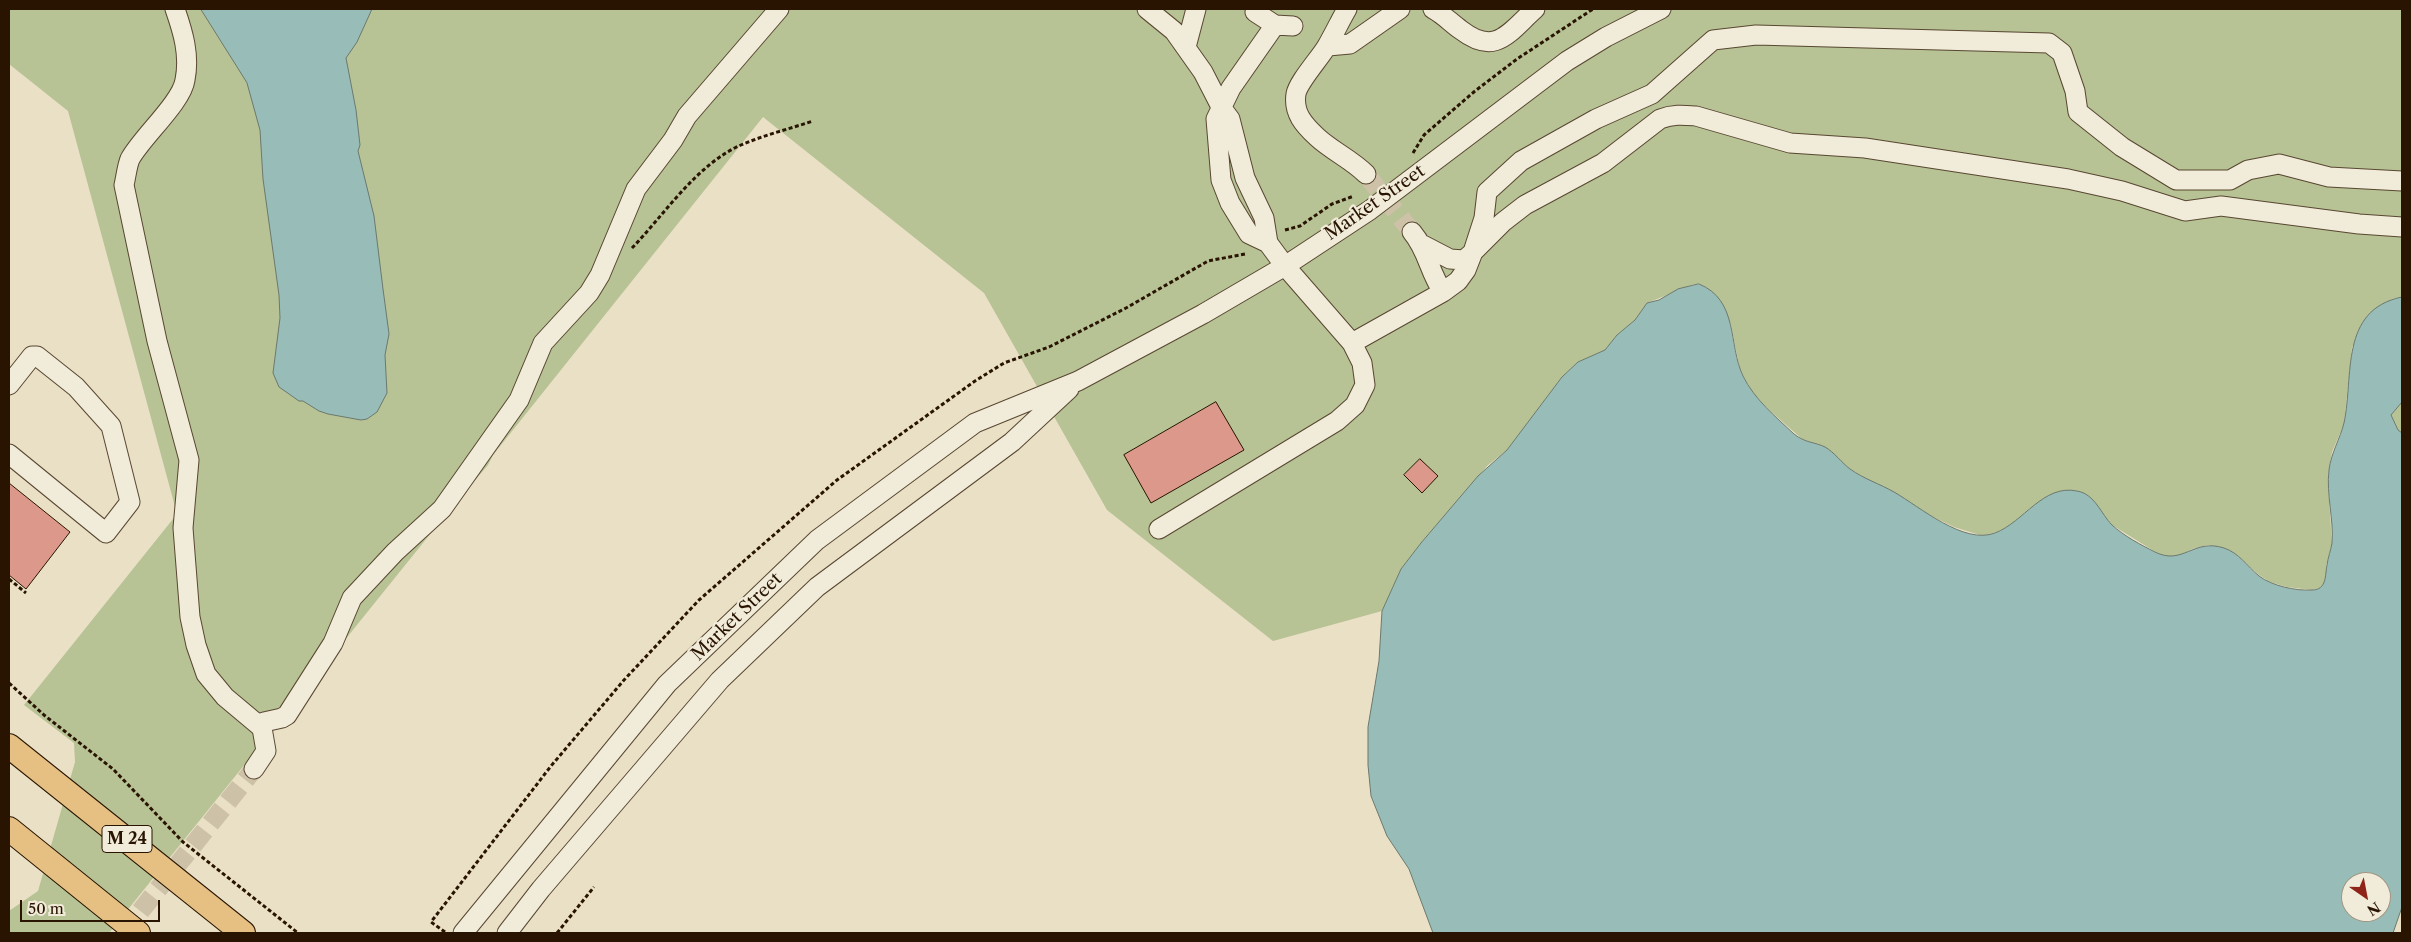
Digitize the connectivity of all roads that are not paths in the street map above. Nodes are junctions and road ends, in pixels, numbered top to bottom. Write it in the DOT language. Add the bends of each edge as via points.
graph roads {
  1 [pos="175,9"];
  2 [pos="779,9"];
  3 [pos="1147,9"];
  4 [pos="1196,9"];
  5 [pos="1347,9"];
  6 [pos="1400,9"];
  7 [pos="1433,9"];
  8 [pos="1535,9"];
  9 [pos="1661,9"];
  10 [pos="1255,12"];
  11 [pos="1328,46"];
  12 [pos="1186,47"];
  13 [pos="1221,107"];
  14 [pos="1366,174"];
  15 [pos="2402,181"];
  16 [pos="2402,227"];
  17 [pos="1473,252"];
  18 [pos="1285,266"];
  19 [pos="1443,292"];
  20 [pos="1352,343"];
  21 [pos="1078,381"];
  22 [pos="9,385"];
  23 [pos="9,454"];
  24 [pos="1159,529"];
  25 [pos="262,728"];
  26 [pos="9,746"];
  27 [pos="9,764"];
  28 [pos="254,769"];
  29 [pos="9,829"];
  30 [pos="148,857"];
  31 [pos="138,933"];
  32 [pos="243,933"];
  33 [pos="463,933"];
  34 [pos="508,933"];
  1 -- 25 [label="street" via="187,54 185,82 130,159 124,185 157,341 189,460 183,528 190,616 196,645 206,674 225,698"];
  2 -- 25 [label="street" via="694,106 636,189 600,275 589,293 543,343 519,400 454,493 442,509 352,598 333,643 286,715 264,722"];
  3 -- 12 [label="street" via="1174,31"];
  4 -- 12 [label="street"];
  5 -- 11 [label="street"];
  6 -- 11 [label="street" via="1350,44"];
  7 -- 8 [label="street" via="1445,15 1461,31 1486,43 1502,40"];
  9 -- 18 [label="street, Market Street" via="1567,61 1370,210"];
  10 -- 13 [label="street" via="1284,26 1231,88"];
  11 -- 14 [label="street" via="1296,92 1298,114 1318,138"];
  12 -- 13 [label="street"];
  13 -- 18 [label="street" via="1216,119 1221,180 1230,203 1249,234 1268,243"];
  15 -- 17 [label="street" via="2329,177 2278,164 2248,170 2230,180 2176,180 2122,147 2078,112 2062,53 2049,44 1756,35 1713,40 1652,94 1596,119 1521,161 1487,192 1484,218"];
  16 -- 17 [label="street" via="2222,206 2185,210 2068,179 1865,148 1790,143 1682,114 1660,119 1587,173 1525,205"];
  17 -- 19 [label="street" via="1458,281"];
  17 -- 19 [label="street" via="1464,260 1450,259 1418,238"];
  18 -- 20 [label="street"];
  18 -- 21 [label="street, Market Street"];
  19 -- 20 [label="street"];
  20 -- 24 [label="street" via="1362,363 1365,386 1355,404 1337,421"];
  21 -- 33 [label="street, Market Street" via="975,423 817,540 668,684"];
  21 -- 34 [label="street, Market Street" via="1012,442 817,587 720,680 541,889"];
  22 -- 23 [label="street" via="32,356 37,356 76,387 111,426 130,502 106,533"];
  25 -- 28 [label="street" via="266,750"];
  26 -- 30 [label="main road, M 24"];
  27 -- 30 [label="main road" via="126,857"];
  29 -- 31 [label="main road"];
  30 -- 32 [label="main road, M 24"];
}
